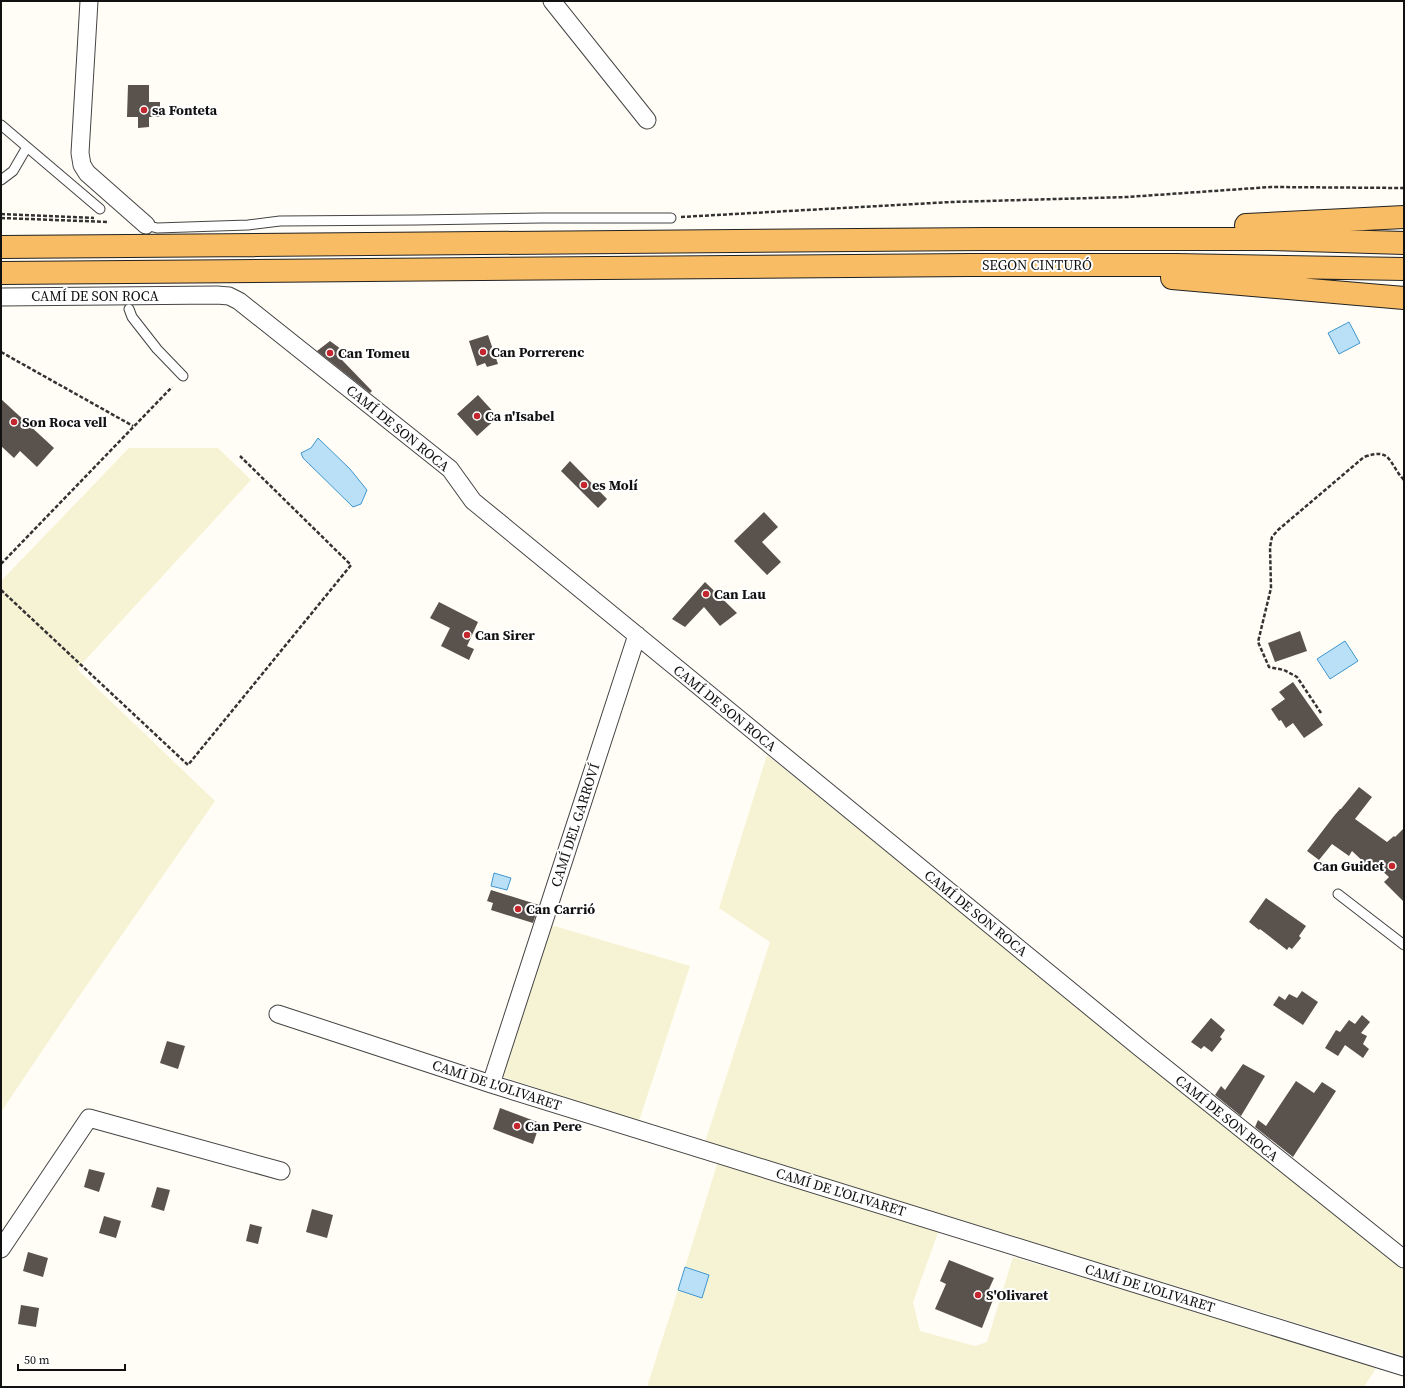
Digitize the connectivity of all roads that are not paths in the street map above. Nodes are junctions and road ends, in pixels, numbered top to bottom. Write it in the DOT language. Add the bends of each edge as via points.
graph roads {
  1 [pos="89,1"];
  2 [pos="552,1"];
  3 [pos="647,120"];
  4 [pos="1,125"];
  5 [pos="27,147"];
  6 [pos="1,180"];
  7 [pos="100,209"];
  8 [pos="1404,217"];
  9 [pos="671,218"];
  10 [pos="146,225"];
  11 [pos="1064,239"];
  12 [pos="1404,243"];
  13 [pos="1,247"];
  14 [pos="1046,265"];
  15 [pos="1404,269"];
  16 [pos="1,273"];
  17 [pos="1,297"];
  18 [pos="1404,298"];
  19 [pos="129,309"];
  20 [pos="183,376"];
  21 [pos="637,635"];
  22 [pos="1338,894"];
  23 [pos="1404,945"];
  24 [pos="278,1014"];
  25 [pos="491,1084"];
  26 [pos="281,1171"];
  27 [pos="1,1250"];
  28 [pos="1404,1259"];
  29 [pos="1404,1367"];
  1 -- 10 [label="street" via="80,153 82,165 87,173"];
  2 -- 3 [label="street"];
  4 -- 5 [label="lane"];
  5 -- 6 [label="lane" via="13,171"];
  5 -- 7 [label="lane"];
  8 -- 11 [label="highway" via="1248,225 1108,228"];
  9 -- 10 [label="lane" via="280,221 248,225 157,228"];
  11 -- 12 [label="highway" via="1271,239"];
  11 -- 13 [label="highway"];
  14 -- 15 [label="highway, SEGON CINTURÓ"];
  14 -- 16 [label="highway, SEGON CINTURÓ"];
  14 -- 18 [label="highway" via="1103,277 1175,278"];
  17 -- 21 [label="street, CAMÍ DE SON ROCA" via="216,295 234,298 450,469 473,501"];
  19 -- 20 [label="lane" via="132,317 157,349"];
  21 -- 25 [label="street, CAMÍ DEL GARROVÍ"];
  21 -- 28 [label="street, CAMÍ DE SON ROCA" via="1139,1047"];
  22 -- 23 [label="lane"];
  24 -- 25 [label="street, CAMÍ DE L'OLIVARET"];
  25 -- 29 [label="street, CAMÍ DE L'OLIVARET"];
  26 -- 27 [label="street" via="89,1118"];
}
